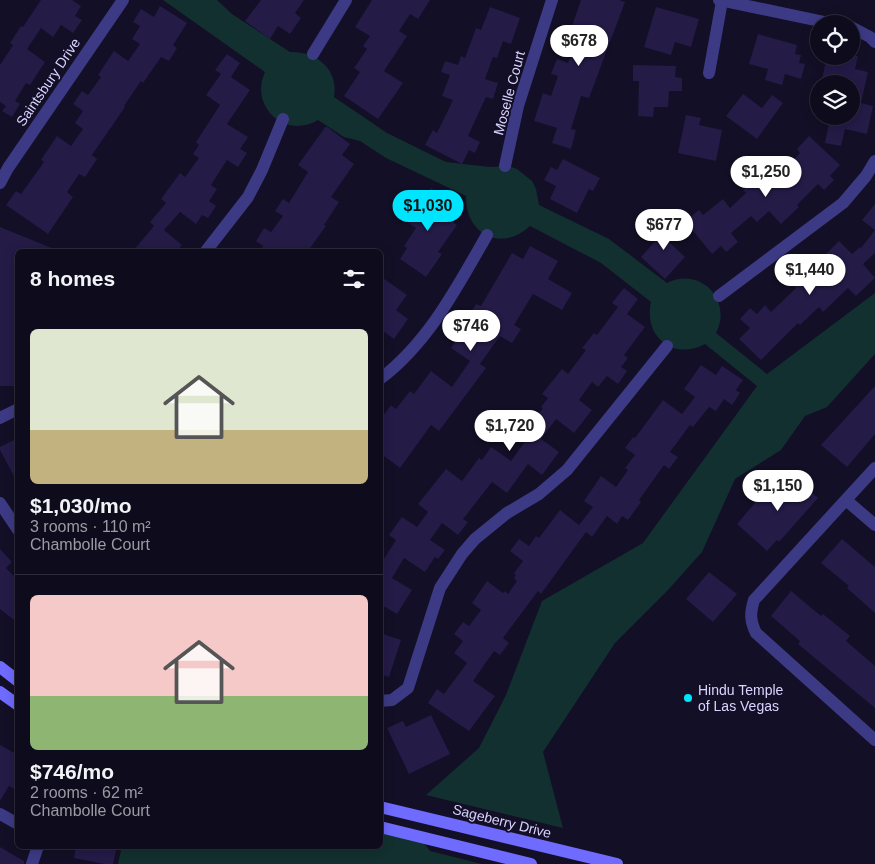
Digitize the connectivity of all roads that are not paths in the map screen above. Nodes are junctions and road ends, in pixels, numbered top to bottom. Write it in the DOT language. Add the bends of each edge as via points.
graph roads {
  1 [pos="123,0"];
  2 [pos="346,0"];
  3 [pos="552,0"];
  4 [pos="720,0"];
  5 [pos="810,19"];
  6 [pos="860,32"];
  7 [pos="875,42"];
  8 [pos="313,54"];
  9 [pos="709,73"];
  10 [pos="283,120"];
  11 [pos="875,161"];
  12 [pos="505,166"];
  13 [pos="0,183"];
  14 [pos="486,236"];
  15 [pos="208,249"];
  16 [pos="719,296"];
  17 [pos="667,346"];
  18 [pos="383,376"];
  19 [pos="15,410"];
  20 [pos="0,418"];
  21 [pos="875,468"];
  22 [pos="846,500"];
  23 [pos="0,503"];
  24 [pos="875,525"];
  25 [pos="15,526"];
  26 [pos="0,667"];
  27 [pos="15,679"];
  28 [pos="0,692"];
  29 [pos="383,701"];
  30 [pos="15,703"];
  31 [pos="875,740"];
  32 [pos="383,808"];
  33 [pos="0,814"];
  34 [pos="15,822"];
  35 [pos="383,828"];
  36 [pos="37,849"];
  37 [pos="32,864"];
  38 [pos="531,864"];
  39 [pos="617,864"];
  1 -- 13 [label="street, Saintsbury Drive"];
  2 -- 8 [label="street"];
  3 -- 12 [label="street, Moselle Court" via="518,106"];
  4 -- 5 [label="street"];
  4 -- 9 [label="street"];
  6 -- 7 [label="street"];
  10 -- 15 [label="street" via="248,197"];
  11 -- 16 [label="street" via="843,203"];
  14 -- 18 [label="street" via="444,310 406,356"];
  17 -- 29 [label="street" via="567,470 539,494 475,538 462,554 440,588 408,688 392,700"];
  19 -- 20 [label="street"];
  21 -- 22 [label="street"];
  22 -- 24 [label="street"];
  22 -- 31 [label="street" via="754,600 750,611 751,623 756,633"];
  23 -- 25 [label="street"];
  26 -- 27 [label="street"];
  28 -- 30 [label="street"];
  32 -- 39 [label="street, Sageberry Drive"];
  33 -- 34 [label="street"];
  35 -- 38 [label="street"];
  36 -- 37 [label="street"];
}
